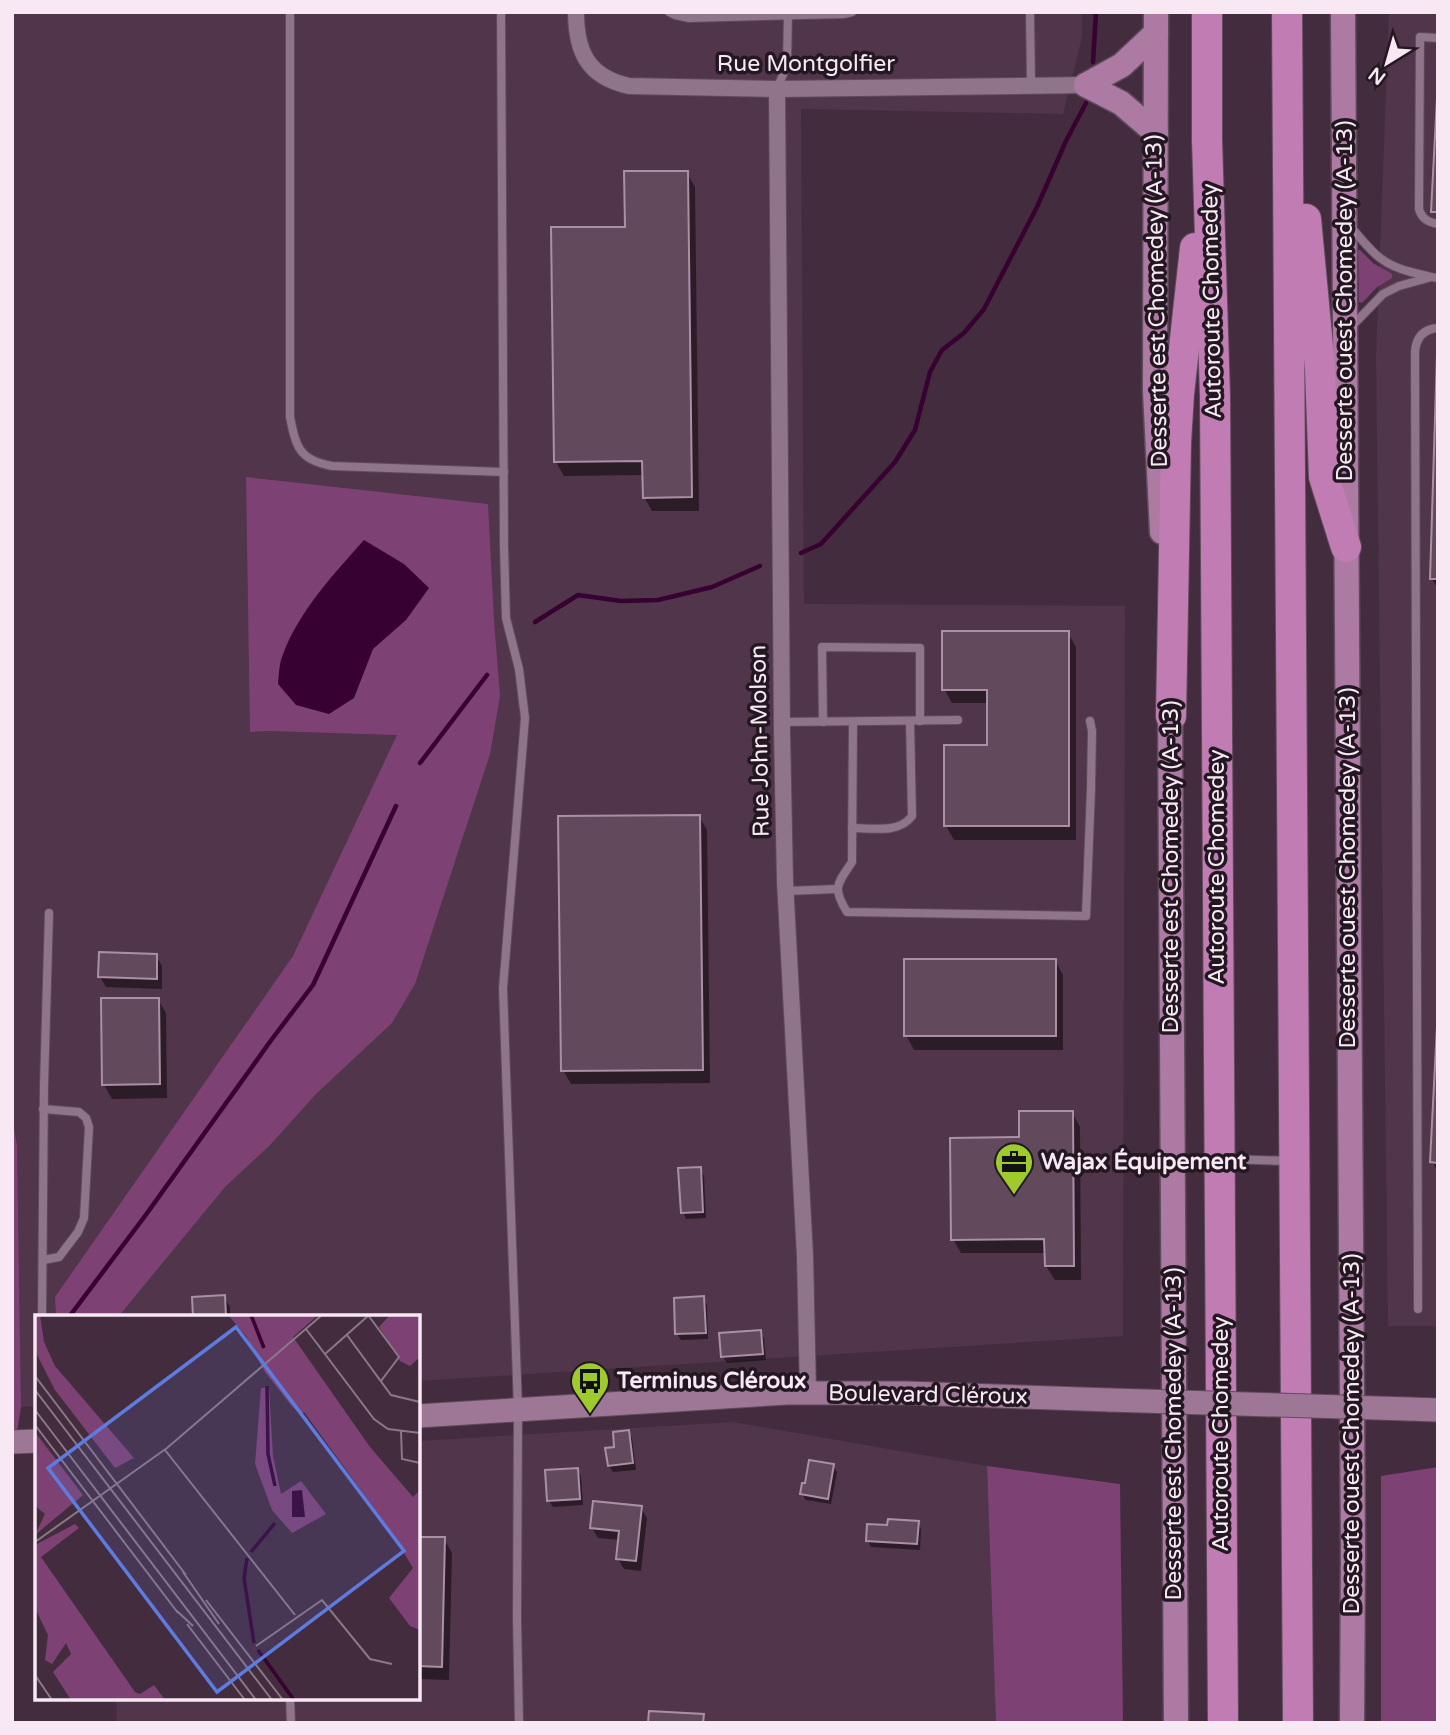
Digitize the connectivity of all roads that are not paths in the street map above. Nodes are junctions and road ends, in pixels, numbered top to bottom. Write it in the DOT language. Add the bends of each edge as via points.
graph roads {
  1 [pos="290,12"];
  2 [pos="501,12"];
  3 [pos="576,12"];
  4 [pos="669,12"];
  5 [pos="852,12"];
  6 [pos="1030,12"];
  7 [pos="1207,12"];
  8 [pos="1343,12"];
  9 [pos="788,13"];
  10 [pos="1287,21"];
  11 [pos="1156,23"];
  12 [pos="1438,38"];
  13 [pos="1031,85"];
  14 [pos="1086,85"];
  15 [pos="777,89"];
  16 [pos="1156,133"];
  17 [pos="1207,140"];
  18 [pos="1345,220"];
  19 [pos="1438,224"];
  20 [pos="1434,277"];
  21 [pos="1438,328"];
  22 [pos="1346,332"];
  23 [pos="504,472"];
  24 [pos="1346,547"];
  25 [pos="1171,716"];
  26 [pos="958,720"];
  27 [pos="910,721"];
  28 [pos="920,721"];
  29 [pos="1090,721"];
  30 [pos="782,722"];
  31 [pos="823,722"];
  32 [pos="853,722"];
  33 [pos="852,828"];
  34 [pos="837,889"];
  35 [pos="786,891"];
  36 [pos="49,913"];
  37 [pos="43,1109"];
  38 [pos="1219,1159"];
  39 [pos="1294,1161"];
  40 [pos="43,1260"];
  41 [pos="1418,1309"];
  42 [pos="42,1315"];
  43 [pos="808,1392"];
  44 [pos="518,1409"];
  45 [pos="1438,1410"];
  46 [pos="420,1416"];
  47 [pos="35,1441"];
  48 [pos="12,1443"];
  49 [pos="289,1700"];
  50 [pos="290,1723"];
  51 [pos="519,1723"];
  52 [pos="1176,1723"];
  53 [pos="1223,1723"];
  54 [pos="1298,1723"];
  55 [pos="1352,1723"];
  1 -- 23 [label="lane" via="290,417 295,442 317,463 332,466"];
  2 -- 23 [label="lane"];
  3 -- 15 [label="street, Rue Montgolfier" via="582,54 618,84"];
  4 -- 9 [label="lane" via="690,18"];
  5 -- 9 [label="lane"];
  6 -- 13 [label="lane"];
  7 -- 17 [label="highway, Autoroute Chomedey"];
  8 -- 18 [label="main road, Desserte ouest Chomedey (A-13)"];
  9 -- 15 [label="lane" via="787,65"];
  10 -- 24 [label="highway" via="1320,368 1324,477"];
  10 -- 39 [label="highway"];
  11 -- 14 [label="main road" via="1122,65"];
  11 -- 16 [label="main road, Desserte est Chomedey (A-13)"];
  12 -- 19 [label="lane" via="1420,37 1419,183 1421,215"];
  13 -- 14 [label="street, Rue Montgolfier"];
  13 -- 15 [label="street, Rue Montgolfier"];
  14 -- 16 [label="main road" via="1121,103"];
  15 -- 30 [label="street, Rue John-Molson"];
  16 -- 25 [label="main road, Desserte est Chomedey (A-13)" via="1155,391"];
  17 -- 25 [label="highway" via="1179,394"];
  17 -- 38 [label="highway, Autoroute Chomedey" via="1215,396"];
  18 -- 20 [label="lane" via="1385,262"];
  18 -- 22 [label="main road, Desserte ouest Chomedey (A-13)"];
  20 -- 22 [label="lane" via="1382,295"];
  21 -- 41 [label="lane" via="1423,333 1415,352"];
  22 -- 24 [label="main road, Desserte ouest Chomedey (A-13)"];
  23 -- 44 [label="lane" via="506,618 525,718 503,988"];
  24 -- 55 [label="main road, Desserte ouest Chomedey (A-13)"];
  25 -- 52 [label="main road, Desserte est Chomedey (A-13)"];
  26 -- 28 [label="lane"];
  27 -- 28 [label="lane"];
  27 -- 32 [label="lane"];
  27 -- 33 [label="lane" via="912,816 896,828"];
  28 -- 31 [label="lane" via="920,649 822,648"];
  29 -- 34 [label="lane" via="1086,916 847,912"];
  30 -- 31 [label="lane"];
  30 -- 35 [label="street, Rue John-Molson"];
  31 -- 32 [label="lane"];
  32 -- 33 [label="lane"];
  33 -- 34 [label="lane" via="852,862"];
  34 -- 35 [label="lane"];
  35 -- 43 [label="street, Rue John-Molson"];
  36 -- 37 [label="lane"];
  37 -- 40 [label="lane"];
  37 -- 40 [label="lane" via="79,1112 89,1127 85,1218 58,1257"];
  38 -- 39 [label="lane"];
  38 -- 53 [label="highway, Autoroute Chomedey"];
  39 -- 54 [label="highway"];
  40 -- 42 [label="lane"];
  43 -- 44 [label="street, Boulevard Cléroux"];
  43 -- 45 [label="street, Boulevard Cléroux, bridge"];
  44 -- 46 [label="street, Boulevard Cléroux"];
  44 -- 51 [label="lane"];
  47 -- 48 [label="street"];
  49 -- 50 [label="lane"];
}
